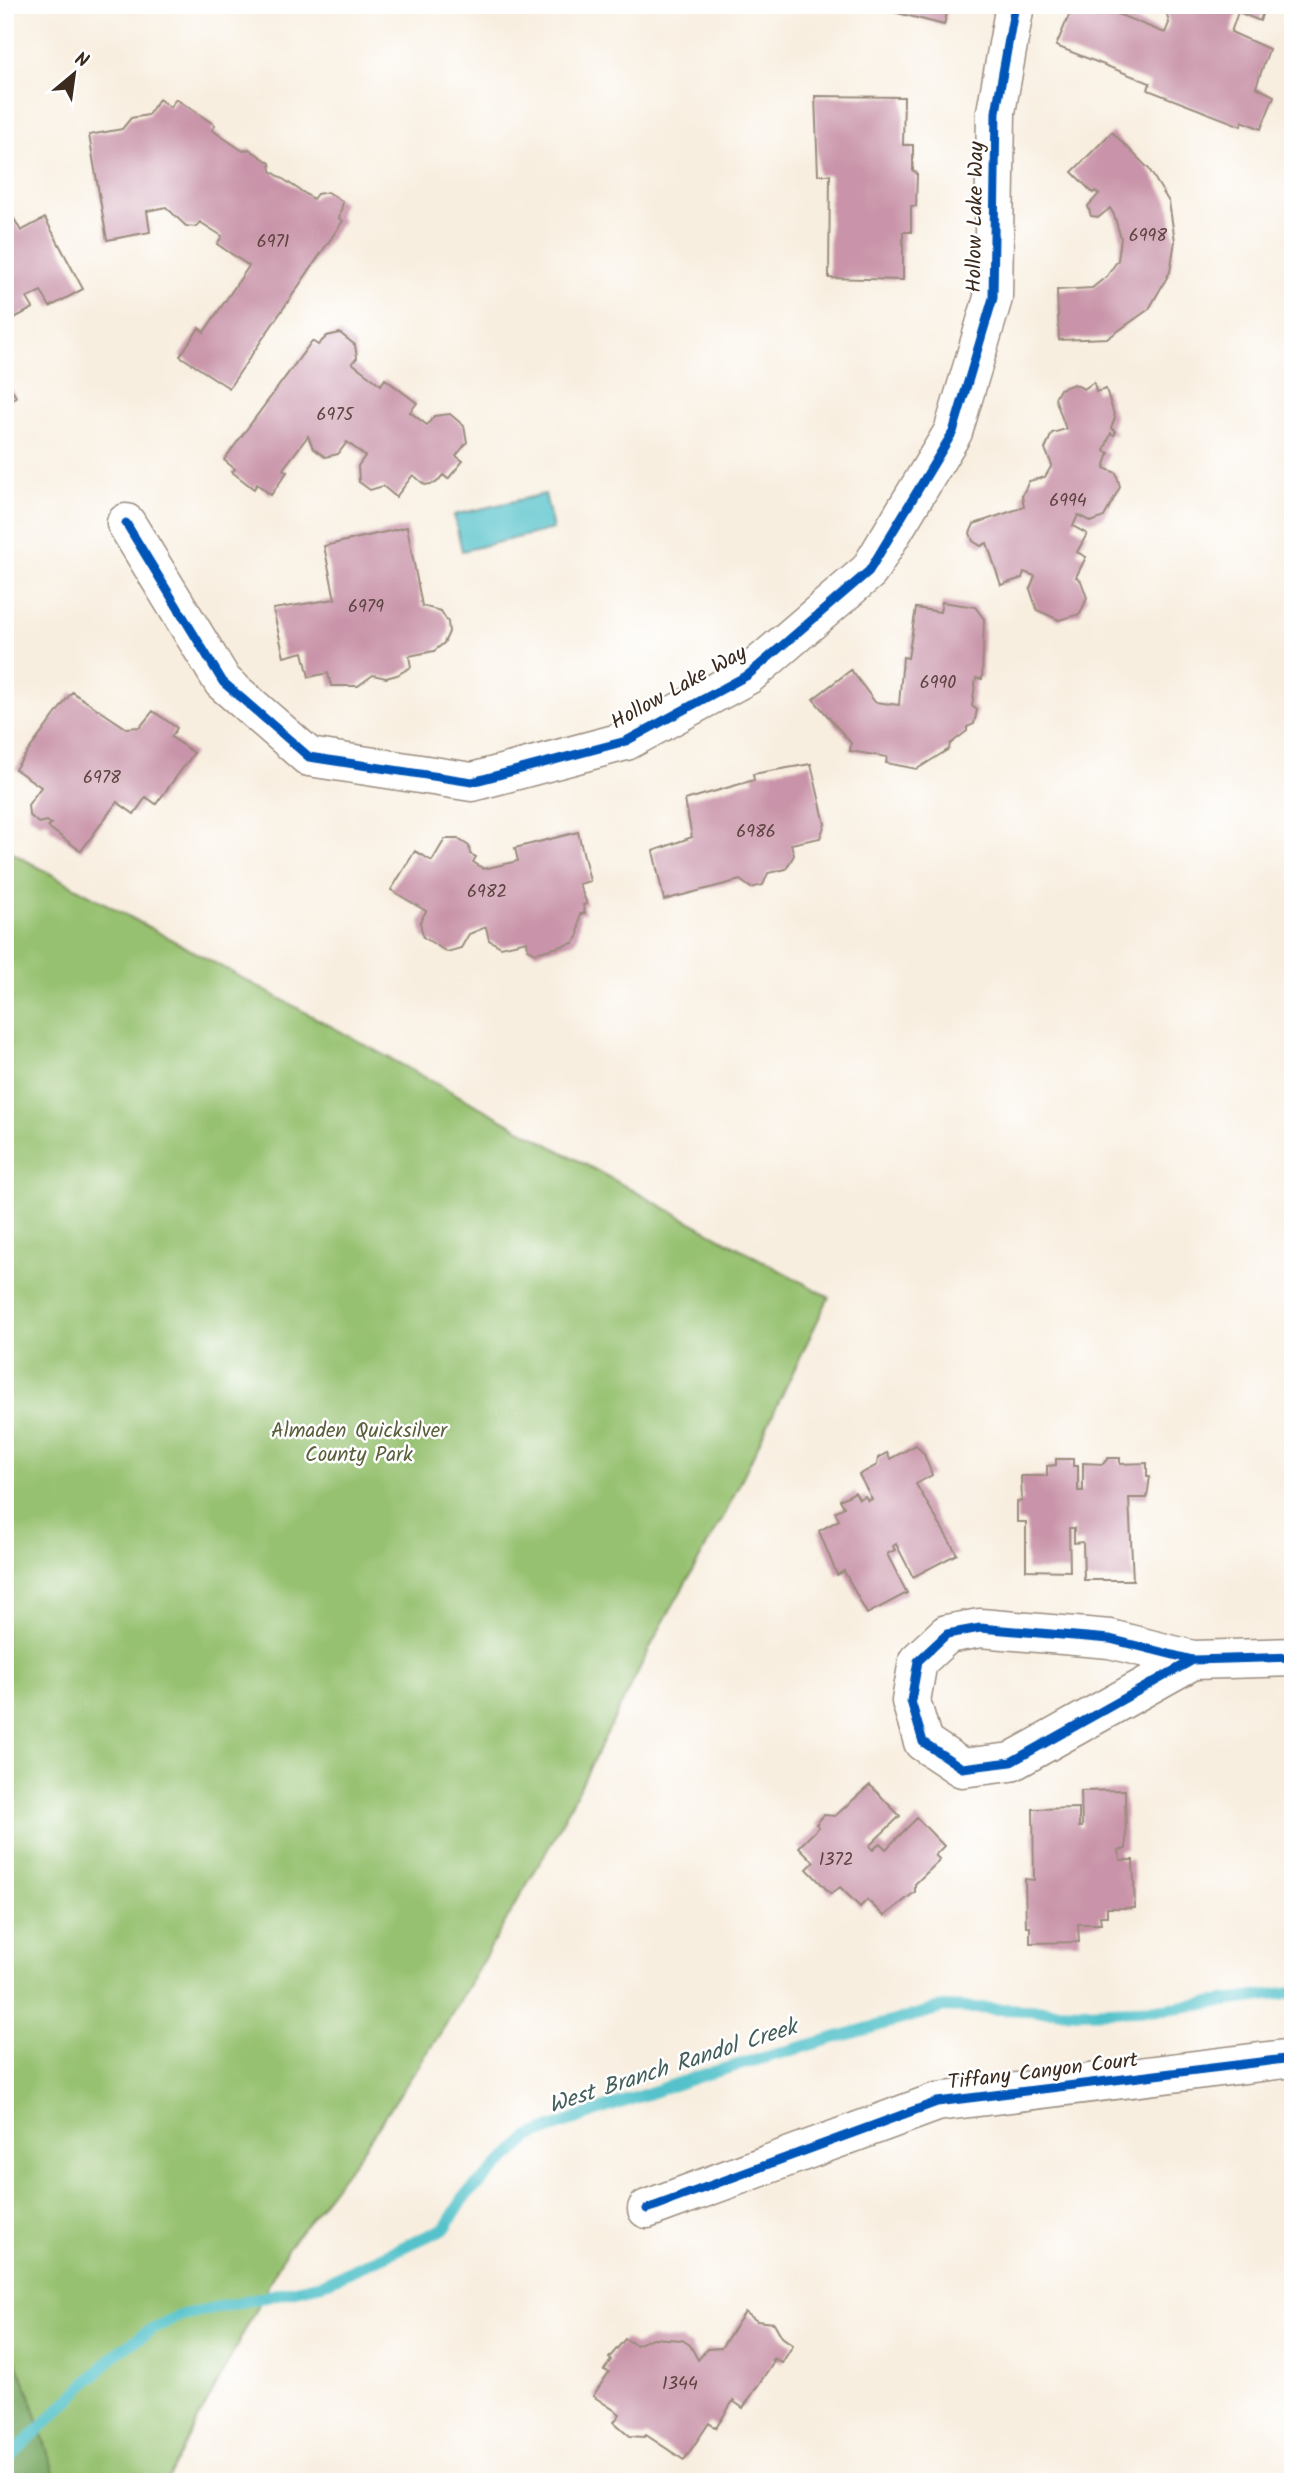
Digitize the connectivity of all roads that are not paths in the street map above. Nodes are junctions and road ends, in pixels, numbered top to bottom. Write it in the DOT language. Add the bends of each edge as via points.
graph roads {
  1 [pos="1015,5"];
  2 [pos="126,523"];
  3 [pos="1293,1657"];
  4 [pos="1193,1660"];
  5 [pos="1293,2058"];
  6 [pos="647,2208"];
  1 -- 2 [label="street, Hollow Lake Way" via="996,112 993,298 953,432 869,571 748,675 626,741 472,782 309,757 223,682"];
  3 -- 4 [label="street"];
  4 -- 4 [label="street" via="1110,1639 980,1628 947,1634 918,1661 911,1701 923,1742 962,1768 1011,1762"];
  5 -- 6 [label="street, Tiffany Canyon Court" via="937,2102"];
}
